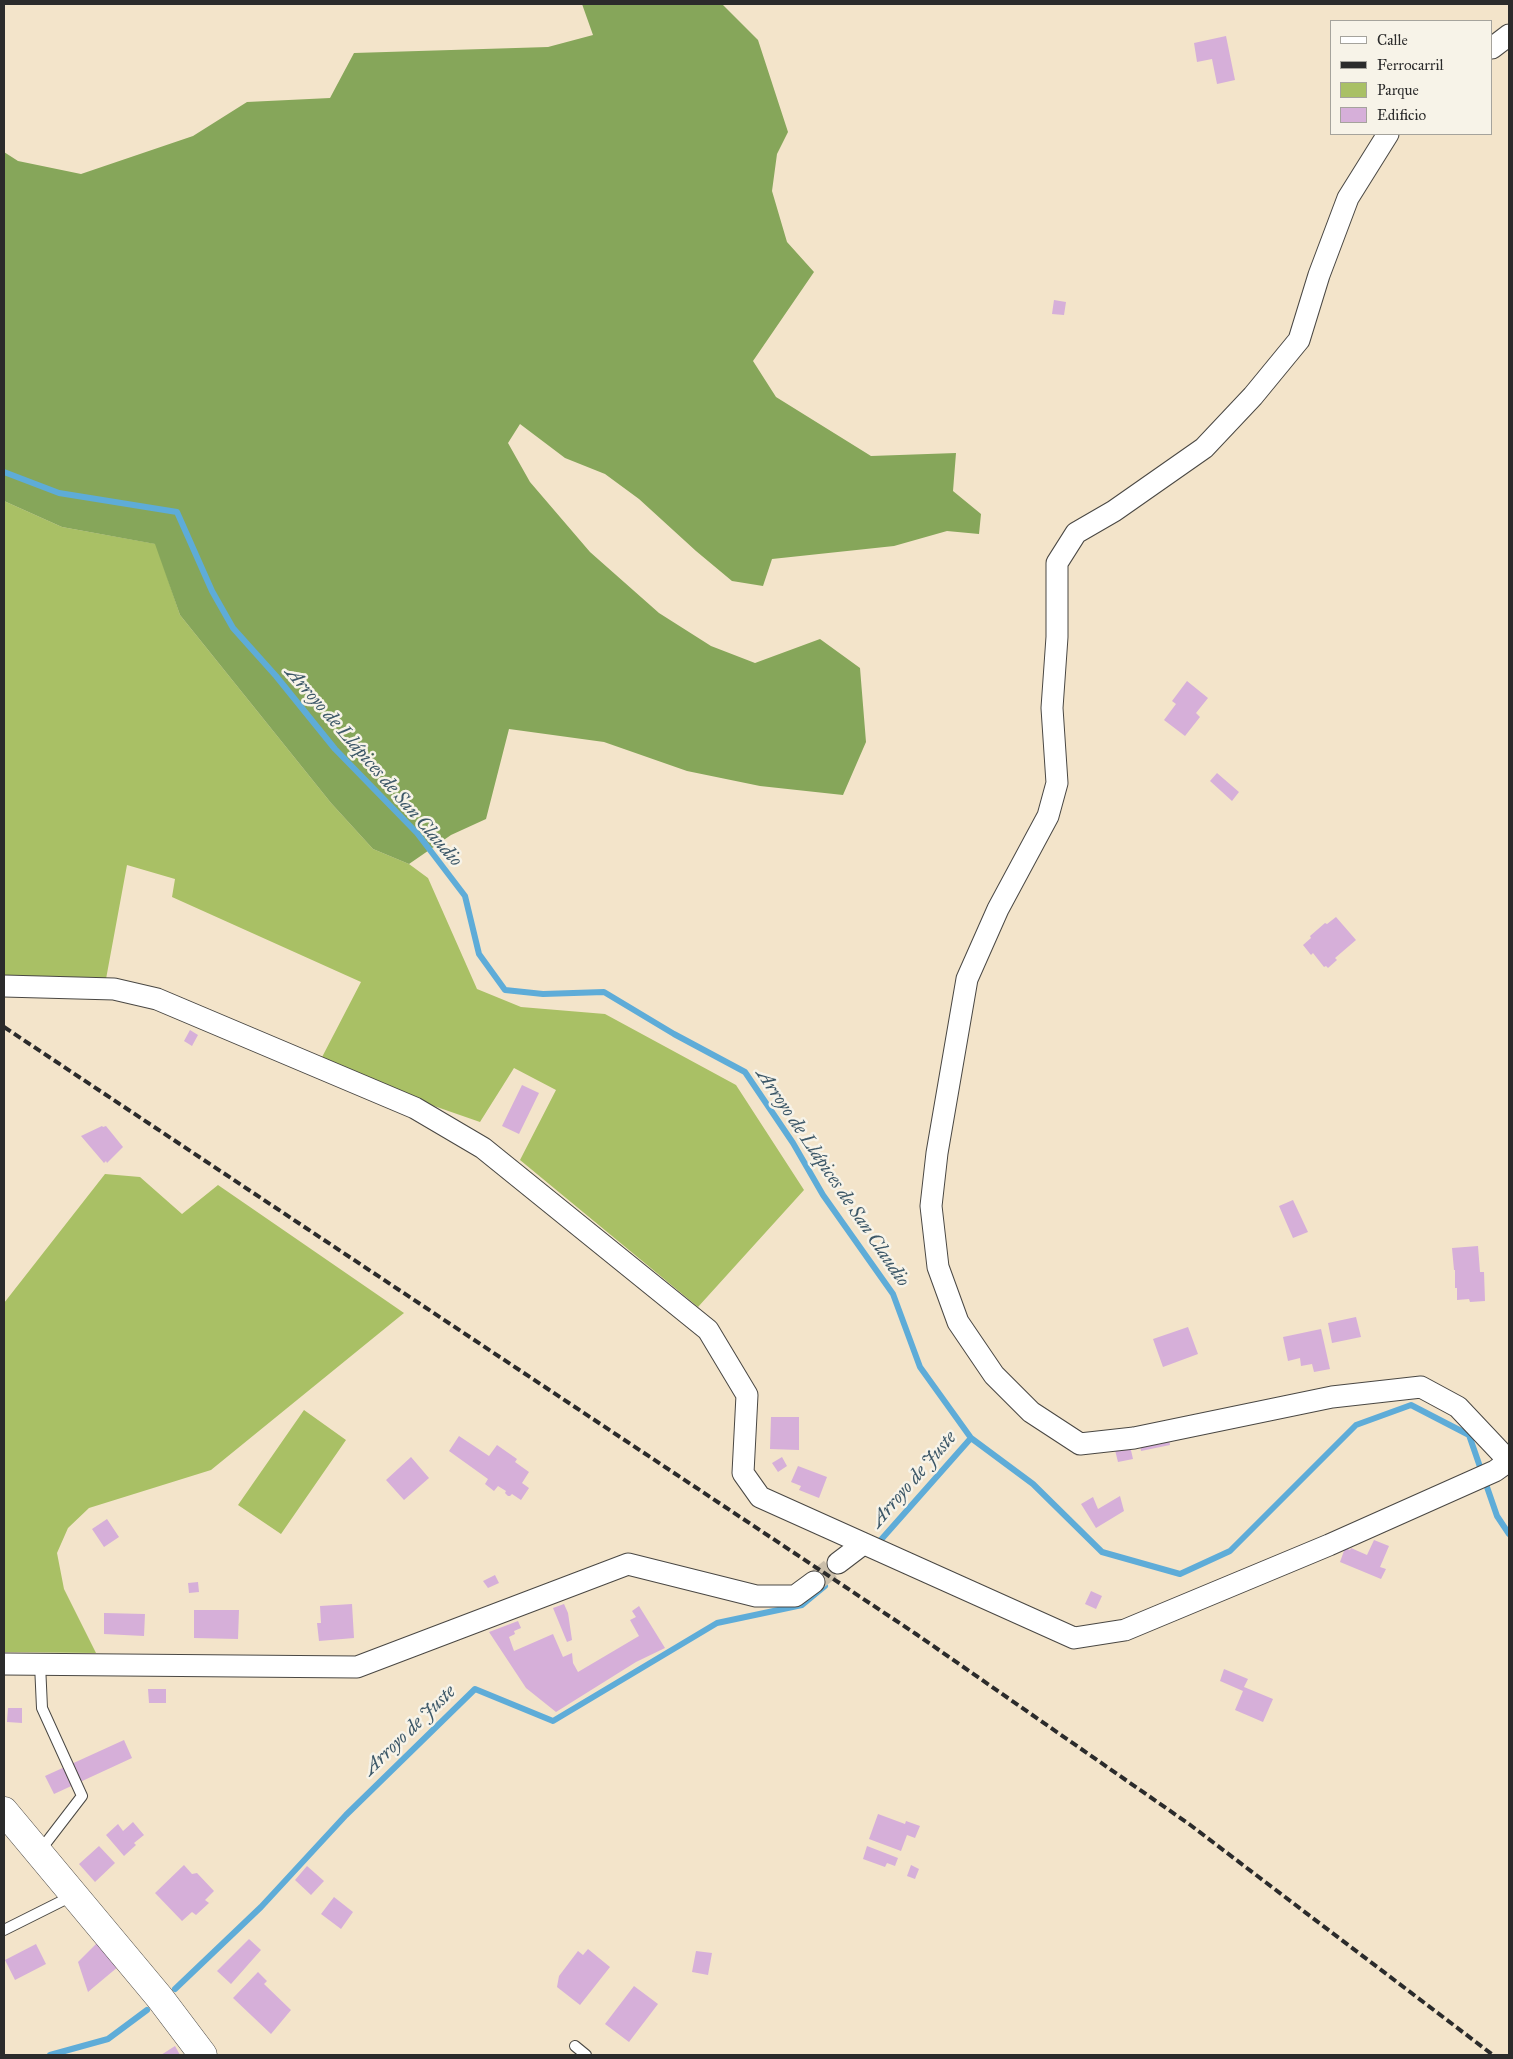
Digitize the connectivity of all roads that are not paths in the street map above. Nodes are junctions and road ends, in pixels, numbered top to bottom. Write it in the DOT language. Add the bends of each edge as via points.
graph roads {
  1 [pos="1509,35"];
  2 [pos="1493,47"];
  3 [pos="1387,135"];
  4 [pos="4,986"];
  5 [pos="1504,1465"];
  6 [pos="863,1544"];
  7 [pos="838,1563"];
  8 [pos="814,1582"];
  9 [pos="4,1664"];
  10 [pos="40,1664"];
  11 [pos="4,1811"];
  12 [pos="39,1852"];
  13 [pos="75,1895"];
  14 [pos="4,1930"];
  15 [pos="575,2046"];
  16 [pos="203,2055"];
  17 [pos="586,2055"];
  1 -- 2 [label="street"];
  3 -- 5 [label="street" via="1348,198 1299,340 1204,448 1114,511 1076,533 1056,562 1057,637 1052,708 1057,783 1048,816 998,909 967,979 930,1206 938,1267 958,1322 994,1375 1031,1412 1080,1444 1134,1438 1332,1397 1421,1387 1458,1408"];
  4 -- 6 [label="street" via="114,989 157,999 415,1108 483,1148 708,1330 747,1395 743,1473 760,1497"];
  5 -- 6 [label="street" via="1320,1549 1125,1630 1074,1638"];
  6 -- 7 [label="street"];
  8 -- 10 [label="street" via="796,1596 756,1596 628,1564 357,1667"];
  9 -- 10 [label="street"];
  10 -- 12 [label="lane" via="42,1708 82,1796"];
  11 -- 12 [label="street"];
  12 -- 13 [label="street"];
  13 -- 14 [label="lane"];
  13 -- 16 [label="street"];
  15 -- 17 [label="lane"];
}
